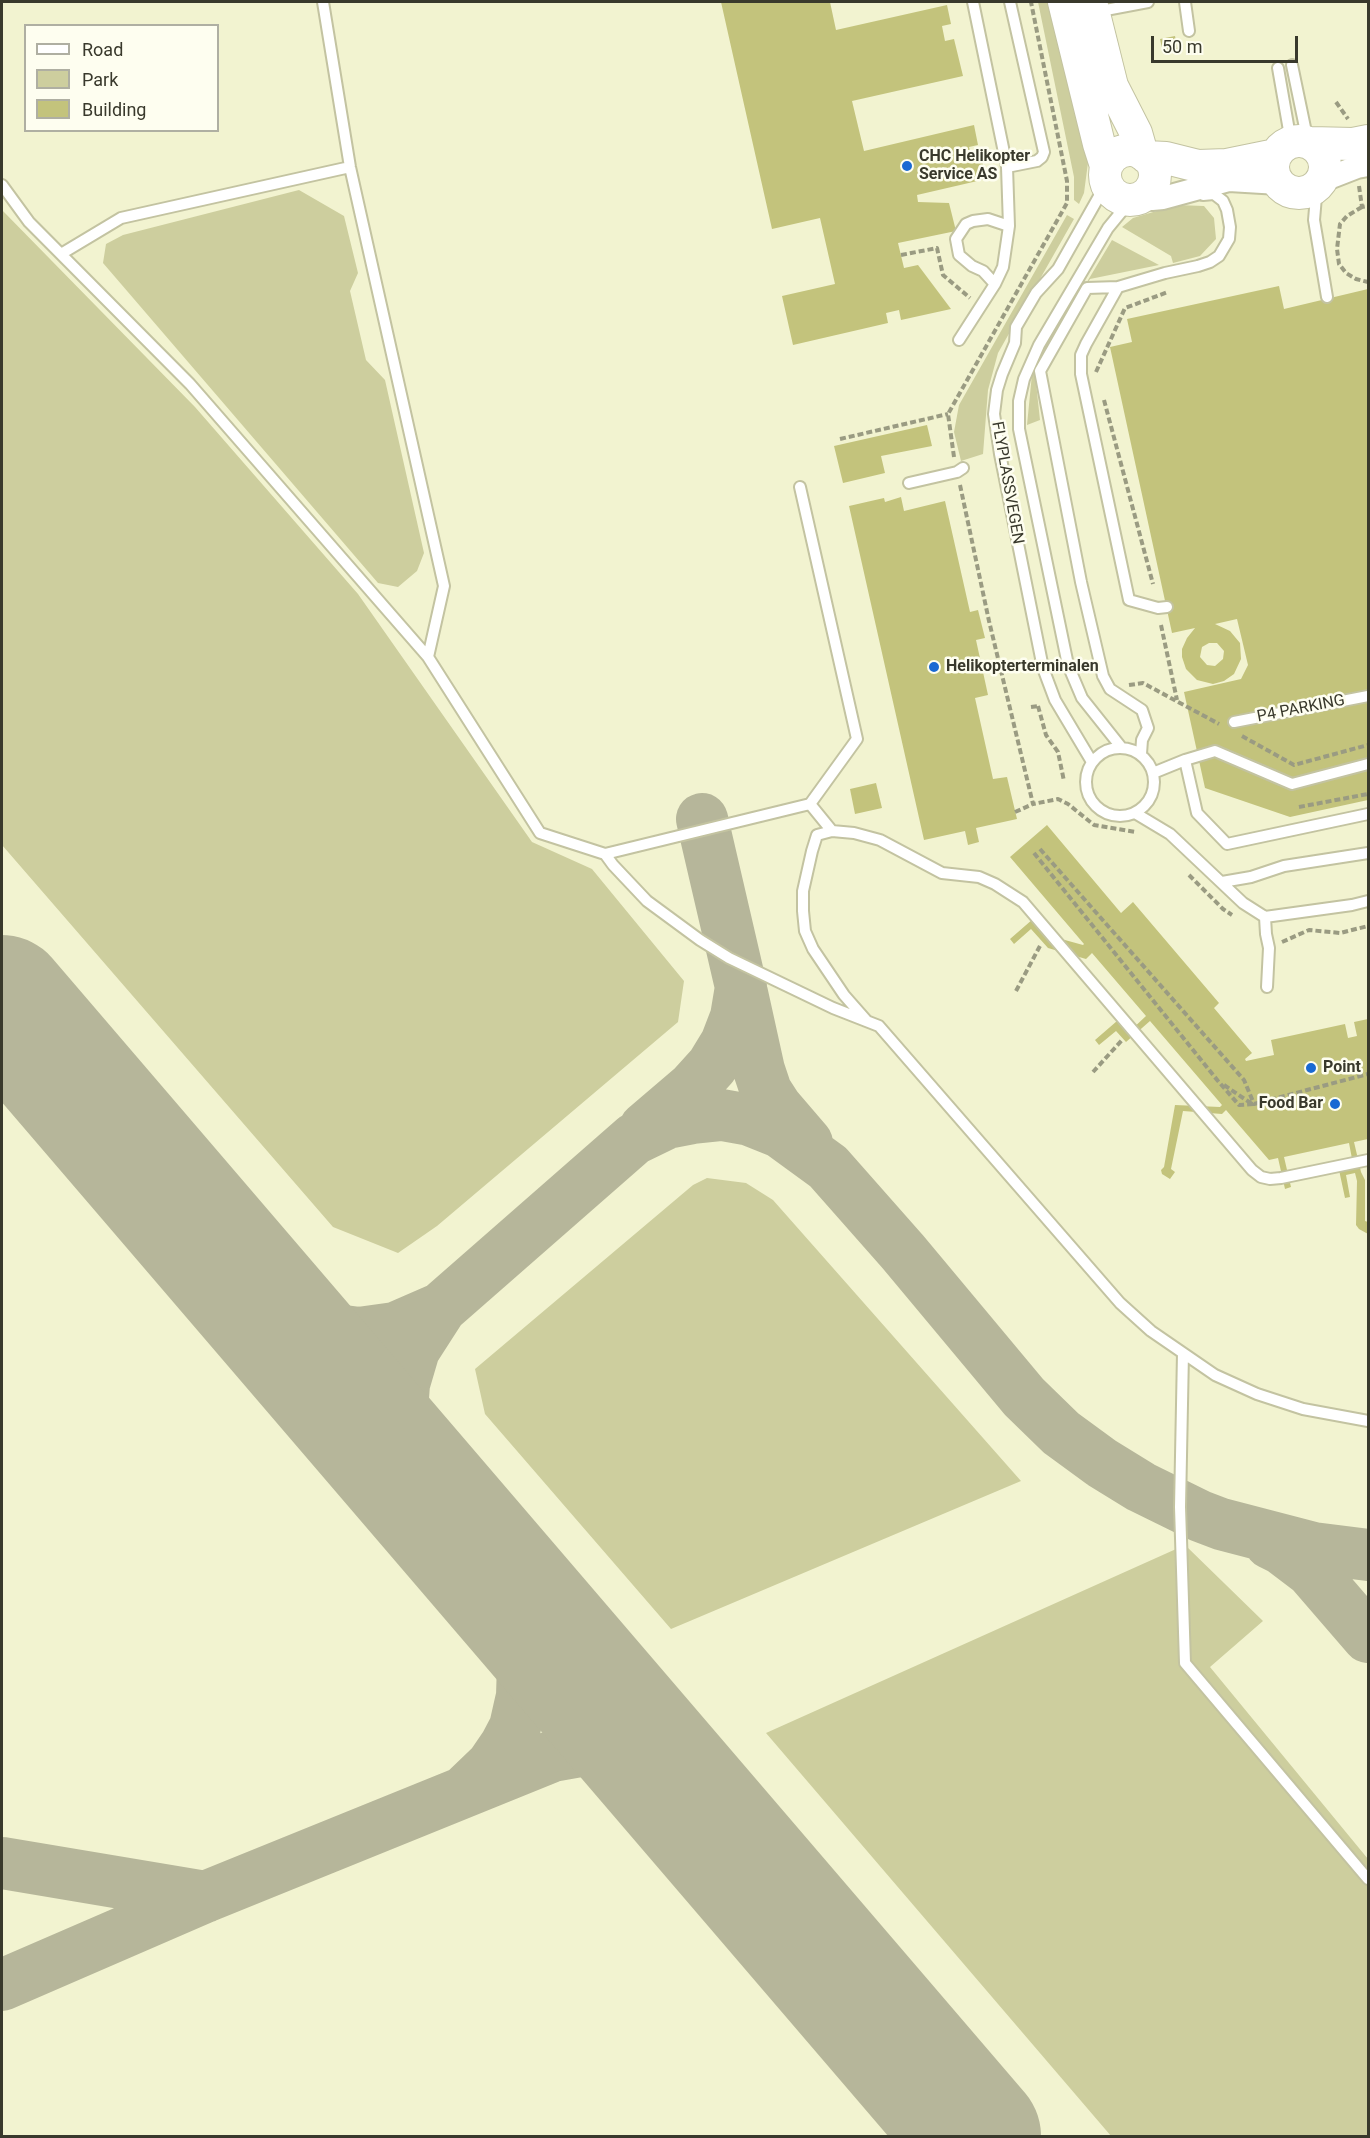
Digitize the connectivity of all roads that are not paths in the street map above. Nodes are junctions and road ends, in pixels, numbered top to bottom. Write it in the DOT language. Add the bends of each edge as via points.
graph roads {
  1 [pos="323,2"];
  2 [pos="973,2"];
  3 [pos="1010,2"];
  4 [pos="1064,2"];
  5 [pos="1148,2"];
  6 [pos="1185,2"];
  7 [pos="1093,7"];
  8 [pos="1189,31"];
  9 [pos="1292,64"];
  10 [pos="1278,68"];
  11 [pos="1363,130"];
  12 [pos="1293,153"];
  13 [pos="1144,155"];
  14 [pos="350,167"];
  15 [pos="1007,167"];
  16 [pos="1363,171"];
  17 [pos="1319,183"];
  18 [pos="2,185"];
  19 [pos="1130,189"];
  20 [pos="1009,226"];
  21 [pos="61,254"];
  22 [pos="995,284"];
  23 [pos="1118,288"];
  24 [pos="1327,297"];
  25 [pos="959,339"];
  26 [pos="963,468"];
  27 [pos="909,483"];
  28 [pos="800,487"];
  29 [pos="1167,607"];
  30 [pos="428,657"];
  31 [pos="1368,696"];
  32 [pos="1232,727"];
  33 [pos="1121,747"];
  34 [pos="1141,754"];
  35 [pos="1185,760"];
  36 [pos="1092,762"];
  37 [pos="1368,764"];
  38 [pos="1153,773"];
  39 [pos="810,804"];
  40 [pos="1135,813"];
  41 [pos="1368,814"];
  42 [pos="832,831"];
  43 [pos="1368,853"];
  44 [pos="605,854"];
  45 [pos="1222,882"];
  46 [pos="1368,901"];
  47 [pos="1265,917"];
  48 [pos="1267,987"];
  49 [pos="868,1022"];
  50 [pos="1368,1160"];
  51 [pos="1183,1353"];
  52 [pos="1368,1421"];
  53 [pos="1368,1879"];
  1 -- 14 [label="lane"];
  2 -- 15 [label="lane"];
  3 -- 15 [label="lane" via="1044,152 1037,161"];
  4 -- 19 [label="street" via="1099,144"];
  5 -- 7 [label="lane"];
  6 -- 8 [label="lane"];
  7 -- 13 [label="street, FLYPLASSVEGEN" via="1112,86"];
  9 -- 12 [label="lane"];
  10 -- 12 [label="lane"];
  11 -- 12 [label="street, FLYPLASSVEGEN" via="1353,144"];
  12 -- 13 [label="street, FLYPLASSVEGEN" via="1198,166"];
  12 -- 17 [label="street" via="1319,150 1325,171"];
  12 -- 17 [label="street, FLYPLASSVEGEN" via="1283,187 1295,192 1308,191"];
  12 -- 19 [label="street" via="1229,180"];
  13 -- 19 [label="street, FLYPLASSVEGEN" via="1155,172 1154,182 1150,190"];
  13 -- 19 [label="street, FLYPLASSVEGEN" via="1132,150 1112,157"];
  14 -- 21 [label="lane" via="121,218"];
  14 -- 30 [label="lane" via="444,586"];
  15 -- 20 [label="lane"];
  16 -- 17 [label="street" via="1357,166"];
  17 -- 24 [label="lane" via="1314,220"];
  18 -- 21 [label="lane" via="29,222"];
  19 -- 23 [label="lane" via="1214,194 1223,201 1230,227 1225,248 1210,262"];
  19 -- 33 [label="lane" via="1039,345 1019,401 1019,429 1068,665 1082,699"];
  19 -- 36 [label="lane, FLYPLASSVEGEN" via="1036,293 1016,327 994,414 1043,668 1055,700"];
  20 -- 22 [label="lane" via="1003,267"];
  20 -- 22 [label="lane" via="988,219 973,221 966,224 956,239 959,255"];
  21 -- 30 [label="lane" via="190,384"];
  22 -- 25 [label="lane"];
  23 -- 29 [label="lane" via="1083,350 1081,374 1129,600"];
  23 -- 34 [label="lane" via="1087,288 1040,371 1103,676 1110,690 1142,710 1148,728"];
  26 -- 27 [label="lane"];
  28 -- 39 [label="lane" via="857,739"];
  30 -- 44 [label="lane" via="540,833"];
  31 -- 32 [label="lane, P4 PARKING"];
  33 -- 34 [label="lane"];
  33 -- 36 [label="lane" via="1105,750"];
  34 -- 38 [label="lane"];
  35 -- 37 [label="lane" via="1215,751 1292,784"];
  35 -- 38 [label="lane"];
  35 -- 41 [label="lane" via="1197,813 1227,844"];
  36 -- 40 [label="lane" via="1086,775 1086,789 1092,802 1104,813 1120,817"];
  38 -- 40 [label="lane" via="1154,788 1148,803"];
  39 -- 42 [label="lane"];
  39 -- 44 [label="lane"];
  40 -- 45 [label="lane" via="1170,834"];
  42 -- 49 [label="lane" via="817,835 812,851 803,891 805,931 844,995"];
  42 -- 50 [label="lane" via="880,840 942,873 979,877 1023,902 1261,1177 1281,1178"];
  43 -- 45 [label="lane" via="1284,866"];
  44 -- 49 [label="lane" via="647,901 700,940 755,972"];
  45 -- 47 [label="lane" via="1242,903"];
  46 -- 47 [label="lane"];
  47 -- 48 [label="lane" via="1269,948"];
  49 -- 51 [label="lane" via="879,1026 1120,1303"];
  51 -- 52 [label="lane" via="1215,1375 1257,1394 1303,1410"];
  51 -- 53 [label="lane" via="1180,1507 1185,1663"];
}
